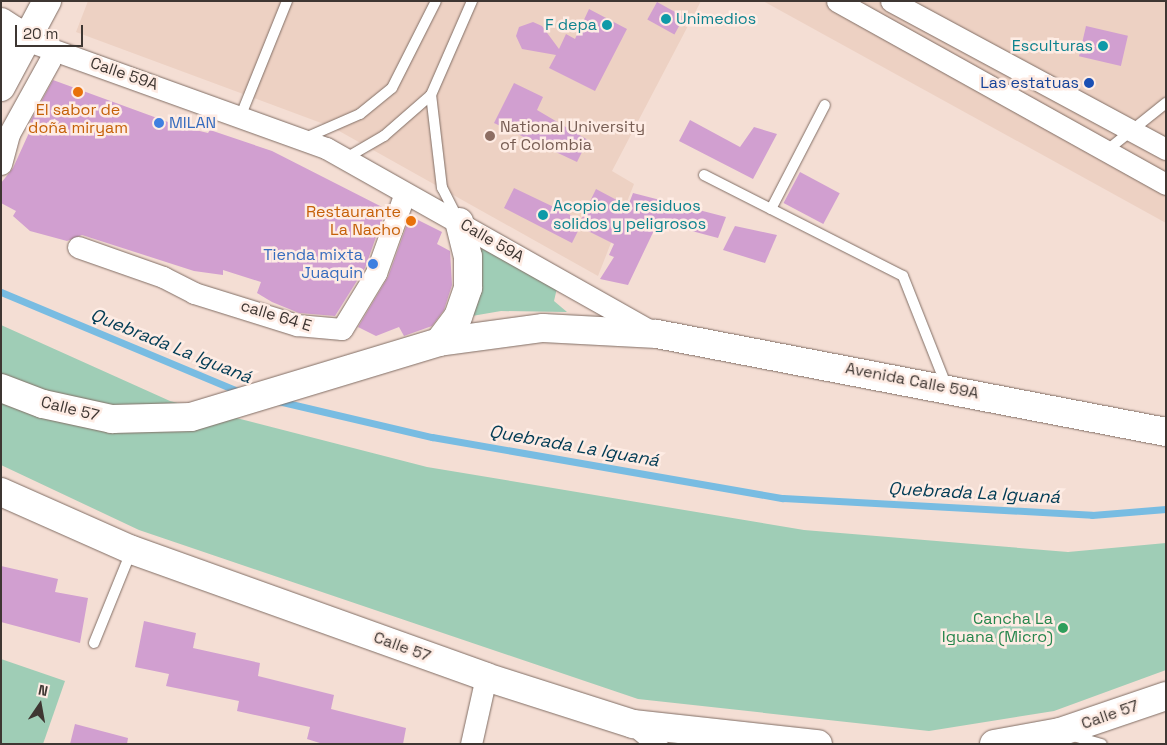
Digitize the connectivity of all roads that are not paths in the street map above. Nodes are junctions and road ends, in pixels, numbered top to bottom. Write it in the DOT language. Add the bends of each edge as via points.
graph roads {
  1 [pos="47,1"];
  2 [pos="436,1"];
  3 [pos="472,1"];
  4 [pos="837,1"];
  5 [pos="891,1"];
  6 [pos="285,6"];
  7 [pos="1,22"];
  8 [pos="26,40"];
  9 [pos="50,60"];
  10 [pos="1,80"];
  11 [pos="1,87"];
  12 [pos="431,95"];
  13 [pos="1166,103"];
  14 [pos="825,105"];
  15 [pos="241,115"];
  16 [pos="1134,130"];
  17 [pos="304,138"];
  18 [pos="1166,149"];
  19 [pos="1106,151"];
  20 [pos="346,158"];
  21 [pos="1,164"];
  22 [pos="704,175"];
  23 [pos="1166,184"];
  24 [pos="402,201"];
  25 [pos="771,209"];
  26 [pos="459,222"];
  27 [pos="78,247"];
  28 [pos="657,334"];
  29 [pos="439,342"];
  30 [pos="1,388"];
  31 [pos="947,388"];
  32 [pos="1166,432"];
  33 [pos="1,492"];
  34 [pos="132,550"];
  35 [pos="94,644"];
  36 [pos="486,677"];
  37 [pos="1166,696"];
  38 [pos="633,724"];
  39 [pos="1060,732"];
  40 [pos="471,744"];
  41 [pos="657,744"];
  42 [pos="818,744"];
  43 [pos="994,744"];
  44 [pos="1102,744"];
  1 -- 8 [label="main road"];
  2 -- 17 [label="lane" via="392,88 360,114"];
  3 -- 12 [label="lane"];
  4 -- 19 [label="street"];
  5 -- 16 [label="street"];
  6 -- 15 [label="lane"];
  7 -- 10 [label="main road" via="12,27 16,37"];
  8 -- 11 [label="main road"];
  8 -- 15 [label="street, Calle 59A"];
  9 -- 21 [label="street" via="9,134"];
  12 -- 20 [label="lane" via="384,136"];
  12 -- 26 [label="lane" via="442,188"];
  13 -- 16 [label="lane"];
  14 -- 25 [label="lane"];
  15 -- 17 [label="street, Calle 59A"];
  16 -- 18 [label="street"];
  16 -- 19 [label="lane"];
  17 -- 20 [label="street, Calle 59A"];
  19 -- 23 [label="street"];
  20 -- 26 [label="street, Calle 59A"];
  22 -- 25 [label="lane"];
  24 -- 27 [label="street, calle 64 E" via="376,273 342,329 322,329 272,318 224,299 194,293 163,277"];
  25 -- 31 [label="lane" via="903,276"];
  26 -- 28 [label="street, Calle 59A"];
  26 -- 29 [label="main road" via="468,258 468,288 458,317"];
  28 -- 29 [label="main road" via="543,328"];
  28 -- 31 [label="main road, Avenida Calle 59A"];
  29 -- 30 [label="main road, Calle 57" via="191,417 112,419 43,404"];
  31 -- 32 [label="main road, Avenida Calle 59A"];
  33 -- 34 [label="main road, Calle 57"];
  34 -- 35 [label="lane"];
  34 -- 36 [label="main road, Calle 57"];
  36 -- 38 [label="main road, Calle 57"];
  36 -- 40 [label="street"];
  37 -- 39 [label="main road, Calle 57"];
  38 -- 41 [label="street"];
  38 -- 42 [label="main road, Calle 57"];
  39 -- 43 [label="main road, Calle 57"];
  39 -- 44 [label="lane"];
}
